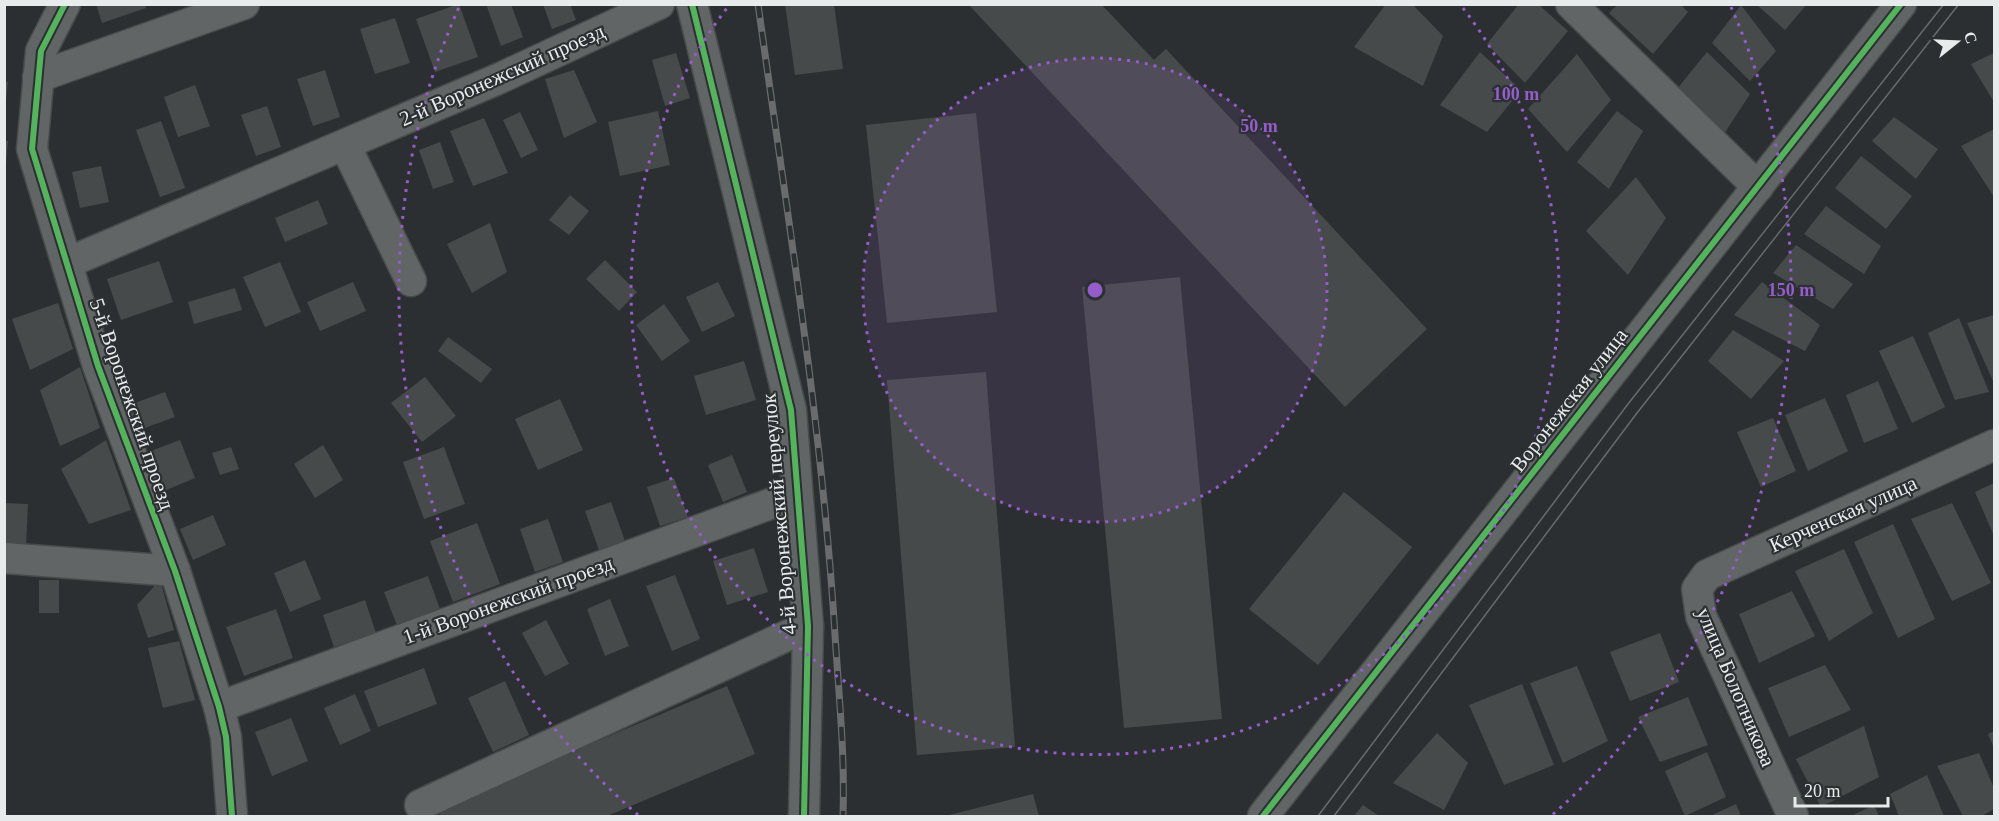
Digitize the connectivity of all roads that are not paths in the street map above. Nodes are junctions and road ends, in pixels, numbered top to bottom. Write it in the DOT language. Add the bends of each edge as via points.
graph roads {
  1 [pos="65,4"];
  2 [pos="244,4"];
  3 [pos="659,4"];
  4 [pos="692,4"];
  5 [pos="1901,4"];
  6 [pos="1571,5"];
  7 [pos="38,77"];
  8 [pos="345,145"];
  9 [pos="1758,187"];
  10 [pos="67,263"];
  11 [pos="411,281"];
  12 [pos="1995,445"];
  13 [pos="797,494"];
  14 [pos="4,558"];
  15 [pos="175,572"];
  16 [pos="1697,589"];
  17 [pos="808,626"];
  18 [pos="219,707"];
  19 [pos="420,805"];
  20 [pos="232,816"];
  21 [pos="804,816"];
  22 [pos="1263,816"];
  23 [pos="1793,816"];
  1 -- 7 [label="street, 5-й Воронежский проезд" via="40,51"];
  2 -- 7 [label="street"];
  3 -- 8 [label="street, 2-й Воронежский проезд"];
  4 -- 13 [label="street, 4-й Воронежский переулок" via="791,410"];
  5 -- 9 [label="street, Воронежская улица"];
  6 -- 9 [label="street"];
  7 -- 10 [label="street, 5-й Воронежский проезд" via="32,149"];
  8 -- 10 [label="street, 2-й Воронежский проезд"];
  8 -- 11 [label="street"];
  9 -- 22 [label="street, Воронежская улица"];
  10 -- 15 [label="street, 5-й Воронежский проезд" via="98,366"];
  12 -- 16 [label="street, Керченская улица" via="1707,575"];
  13 -- 17 [label="street, 4-й Воронежский переулок"];
  13 -- 18 [label="street, 1-й Воронежский проезд"];
  14 -- 15 [label="street"];
  15 -- 18 [label="street, 5-й Воронежский проезд"];
  16 -- 23 [label="street, улица Болотникова" via="1701,616"];
  17 -- 19 [label="street"];
  17 -- 21 [label="street, 4-й Воронежский переулок"];
  18 -- 20 [label="street, 5-й Воронежский проезд" via="226,737"];
}
